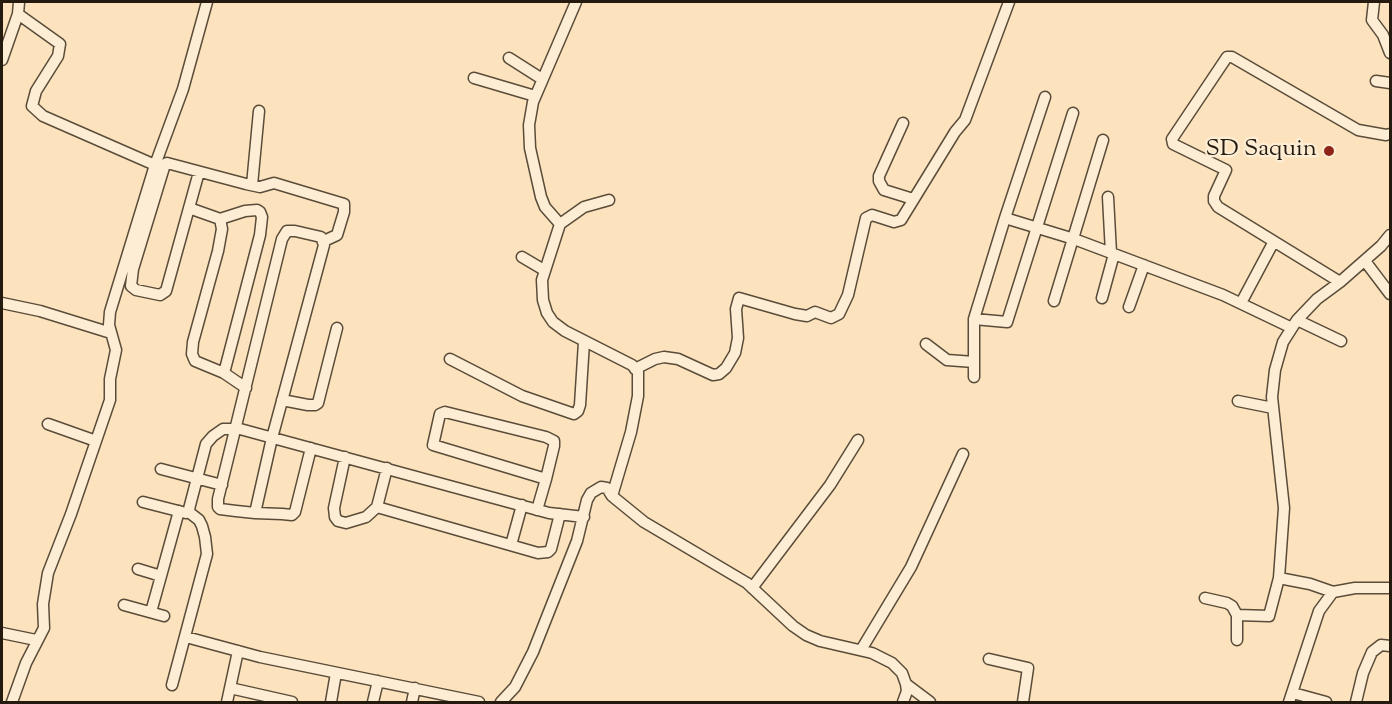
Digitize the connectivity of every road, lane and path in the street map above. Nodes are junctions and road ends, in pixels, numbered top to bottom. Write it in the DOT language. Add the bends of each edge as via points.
graph roads {
  1 [pos="19,2"];
  2 [pos="207,2"];
  3 [pos="576,2"];
  4 [pos="1009,2"];
  5 [pos="1374,2"];
  6 [pos="18,14"];
  7 [pos="1390,53"];
  8 [pos="509,58"];
  9 [pos="2,60"];
  10 [pos="474,78"];
  11 [pos="542,79"];
  12 [pos="1376,81"];
  13 [pos="1390,83"];
  14 [pos="535,96"];
  15 [pos="1045,97"];
  16 [pos="259,111"];
  17 [pos="1072,113"];
  18 [pos="903,123"];
  19 [pos="1390,134"];
  20 [pos="1103,140"];
  21 [pos="155,165"];
  22 [pos="200,172"];
  23 [pos="252,185"];
  24 [pos="1108,197"];
  25 [pos="913,199"];
  26 [pos="609,200"];
  27 [pos="189,208"];
  28 [pos="1005,218"];
  29 [pos="220,219"];
  30 [pos="560,225"];
  31 [pos="1037,228"];
  32 [pos="1390,235"];
  33 [pos="1074,240"];
  34 [pos="324,241"];
  35 [pos="1273,243"];
  36 [pos="1113,254"];
  37 [pos="522,257"];
  38 [pos="1365,261"];
  39 [pos="1144,265"];
  40 [pos="544,270"];
  41 [pos="1340,282"];
  42 [pos="1390,294"];
  43 [pos="1102,298"];
  44 [pos="1054,301"];
  45 [pos="2,303"];
  46 [pos="1241,303"];
  47 [pos="1129,307"];
  48 [pos="974,319"];
  49 [pos="1294,324"];
  50 [pos="337,328"];
  51 [pos="111,333"];
  52 [pos="1341,341"];
  53 [pos="584,342"];
  54 [pos="926,344"];
  55 [pos="450,359"];
  56 [pos="974,362"];
  57 [pos="635,369"];
  58 [pos="224,373"];
  59 [pos="974,377"];
  60 [pos="246,388"];
  61 [pos="282,400"];
  62 [pos="1238,400"];
  63 [pos="1273,408"];
  64 [pos="48,424"];
  65 [pos="236,428"];
  66 [pos="272,438"];
  67 [pos="858,440"];
  68 [pos="96,441"];
  69 [pos="311,448"];
  70 [pos="963,454"];
  71 [pos="345,457"];
  72 [pos="387,468"];
  73 [pos="161,469"];
  74 [pos="197,479"];
  75 [pos="546,479"];
  76 [pos="222,485"];
  77 [pos="612,496"];
  78 [pos="143,502"];
  79 [pos="522,506"];
  80 [pos="377,507"];
  81 [pos="537,510"];
  82 [pos="184,512"];
  83 [pos="255,513"];
  84 [pos="560,514"];
  85 [pos="584,517"];
  86 [pos="511,545"];
  87 [pos="138,569"];
  88 [pos="161,576"];
  89 [pos="1280,578"];
  90 [pos="752,588"];
  91 [pos="1390,588"];
  92 [pos="1333,592"];
  93 [pos="1205,598"];
  94 [pos="124,605"];
  95 [pos="151,612"];
  96 [pos="1237,615"];
  97 [pos="164,616"];
  98 [pos="2,633"];
  99 [pos="186,637"];
  100 [pos="36,640"];
  101 [pos="1237,640"];
  102 [pos="1390,646"];
  103 [pos="861,650"];
  104 [pos="238,651"];
  105 [pos="988,659"];
  106 [pos="336,673"];
  107 [pos="378,681"];
  108 [pos="906,684"];
  109 [pos="172,685"];
  110 [pos="230,688"];
  111 [pos="415,688"];
  112 [pos="1291,698"];
  113 [pos="12,702"];
  114 [pos="227,702"];
  115 [pos="292,702"];
  116 [pos="331,702"];
  117 [pos="373,702"];
  118 [pos="412,702"];
  119 [pos="479,702"];
  120 [pos="501,702"];
  121 [pos="903,702"];
  122 [pos="930,702"];
  123 [pos="1023,702"];
  124 [pos="1326,702"];
  125 [pos="1356,702"];
  1 -- 6 [label="street"];
  2 -- 21 [label="street" via="183,89"];
  3 -- 11 [label="street"];
  4 -- 25 [label="street" via="965,120"];
  5 -- 7 [label="street" via="1371,20"];
  6 -- 9 [label="street"];
  6 -- 21 [label="street" via="60,44 58,56 36,91 32,106 43,116"];
  8 -- 11 [label="street"];
  10 -- 14 [label="street"];
  11 -- 14 [label="street"];
  12 -- 13 [label="street"];
  14 -- 30 [label="street" via="529,125 534,170 545,207"];
  15 -- 28 [label="street"];
  16 -- 23 [label="street"];
  17 -- 31 [label="street"];
  18 -- 25 [label="street" via="879,181 884,190"];
  19 -- 35 [label="street" via="1358,130 1232,57 1224,59 1172,142 1224,168 1214,201"];
  20 -- 33 [label="street"];
  21 -- 51 [label="street" via="110,312"];
  22 -- 23 [label="street"];
  22 -- 27 [label="street"];
  22 -- 27 [label="street" via="165,164 131,286 147,294 160,295 166,291"];
  23 -- 34 [label="street" via="274,183 344,204 336,235"];
  24 -- 36 [label="street"];
  25 -- 57 [label="street" via="898,222 872,215 866,218 848,295 836,317 815,312 807,316 795,314 739,298 735,353 719,374 664,357"];
  26 -- 30 [label="street" via="584,207"];
  27 -- 29 [label="street"];
  28 -- 31 [label="street"];
  28 -- 48 [label="street"];
  29 -- 58 [label="street" via="218,251 192,354 195,361"];
  29 -- 58 [label="street" via="257,210 261,217 260,235"];
  30 -- 40 [label="street"];
  31 -- 33 [label="street"];
  31 -- 48 [label="street" via="1007,322"];
  32 -- 38 [label="street"];
  33 -- 36 [label="street"];
  33 -- 44 [label="street"];
  34 -- 60 [label="street" via="295,231 287,231 282,239"];
  34 -- 61 [label="street"];
  35 -- 41 [label="street"];
  35 -- 46 [label="street"];
  36 -- 39 [label="street"];
  36 -- 43 [label="street"];
  37 -- 40 [label="street"];
  38 -- 41 [label="street"];
  38 -- 42 [label="street"];
  39 -- 46 [label="street"];
  39 -- 47 [label="street"];
  40 -- 53 [label="street" via="541,290 547,313 557,326"];
  41 -- 49 [label="street"];
  45 -- 51 [label="street"];
  46 -- 49 [label="street"];
  48 -- 56 [label="street"];
  49 -- 52 [label="street"];
  49 -- 63 [label="street" via="1278,355"];
  50 -- 61 [label="street" via="318,403"];
  51 -- 68 [label="street" via="116,350 110,400"];
  53 -- 55 [label="street" via="580,405 574,414 522,396"];
  53 -- 57 [label="street"];
  54 -- 56 [label="street" via="947,360"];
  56 -- 59 [label="street"];
  57 -- 77 [label="street" via="638,396"];
  58 -- 60 [label="street"];
  60 -- 65 [label="street"];
  61 -- 66 [label="street"];
  62 -- 63 [label="street"];
  63 -- 89 [label="street" via="1284,508"];
  64 -- 68 [label="street"];
  65 -- 66 [label="street"];
  65 -- 74 [label="street" via="223,429 206,444"];
  65 -- 76 [label="street"];
  66 -- 69 [label="street"];
  66 -- 83 [label="street"];
  67 -- 90 [label="street" via="830,485"];
  68 -- 100 [label="street" via="48,573 44,624"];
  69 -- 71 [label="street"];
  69 -- 83 [label="street" via="295,512"];
  70 -- 103 [label="street" via="911,567"];
  71 -- 72 [label="street"];
  71 -- 80 [label="street" via="334,517 346,523 355,522"];
  72 -- 79 [label="street"];
  72 -- 80 [label="street"];
  73 -- 74 [label="street"];
  74 -- 76 [label="street"];
  74 -- 82 [label="street"];
  75 -- 75 [label="street" via="554,441 445,412 440,414 433,445"];
  75 -- 81 [label="street"];
  76 -- 83 [label="street" via="220,509"];
  77 -- 85 [label="street" via="607,488 596,489 587,500"];
  77 -- 90 [label="street" via="644,522"];
  78 -- 82 [label="street"];
  79 -- 81 [label="street"];
  79 -- 86 [label="street"];
  80 -- 86 [label="street"];
  81 -- 84 [label="street"];
  82 -- 88 [label="street"];
  82 -- 99 [label="street" via="199,520 207,554"];
  84 -- 85 [label="street"];
  84 -- 86 [label="street" via="548,552"];
  85 -- 120 [label="street" via="525,671"];
  87 -- 88 [label="street"];
  88 -- 95 [label="street"];
  89 -- 92 [label="street"];
  89 -- 96 [label="street" via="1269,616"];
  90 -- 103 [label="street" via="806,635"];
  91 -- 92 [label="street"];
  92 -- 112 [label="street" via="1319,611"];
  93 -- 96 [label="street" via="1227,603"];
  94 -- 95 [label="street"];
  95 -- 97 [label="street"];
  96 -- 101 [label="street"];
  98 -- 100 [label="street"];
  99 -- 104 [label="street"];
  99 -- 109 [label="street"];
  100 -- 113 [label="street"];
  102 -- 125 [label="street" via="1381,645 1372,652"];
  103 -- 108 [label="street" via="892,663"];
  104 -- 106 [label="street"];
  104 -- 110 [label="street"];
  105 -- 123 [label="street" via="1028,668"];
  106 -- 107 [label="street"];
  106 -- 116 [label="street"];
  107 -- 111 [label="street"];
  107 -- 117 [label="street"];
  108 -- 121 [label="street"];
  108 -- 122 [label="street"];
  110 -- 114 [label="street"];
  110 -- 115 [label="street"];
  111 -- 118 [label="street"];
  111 -- 119 [label="street"];
  112 -- 124 [label="street"];
}
